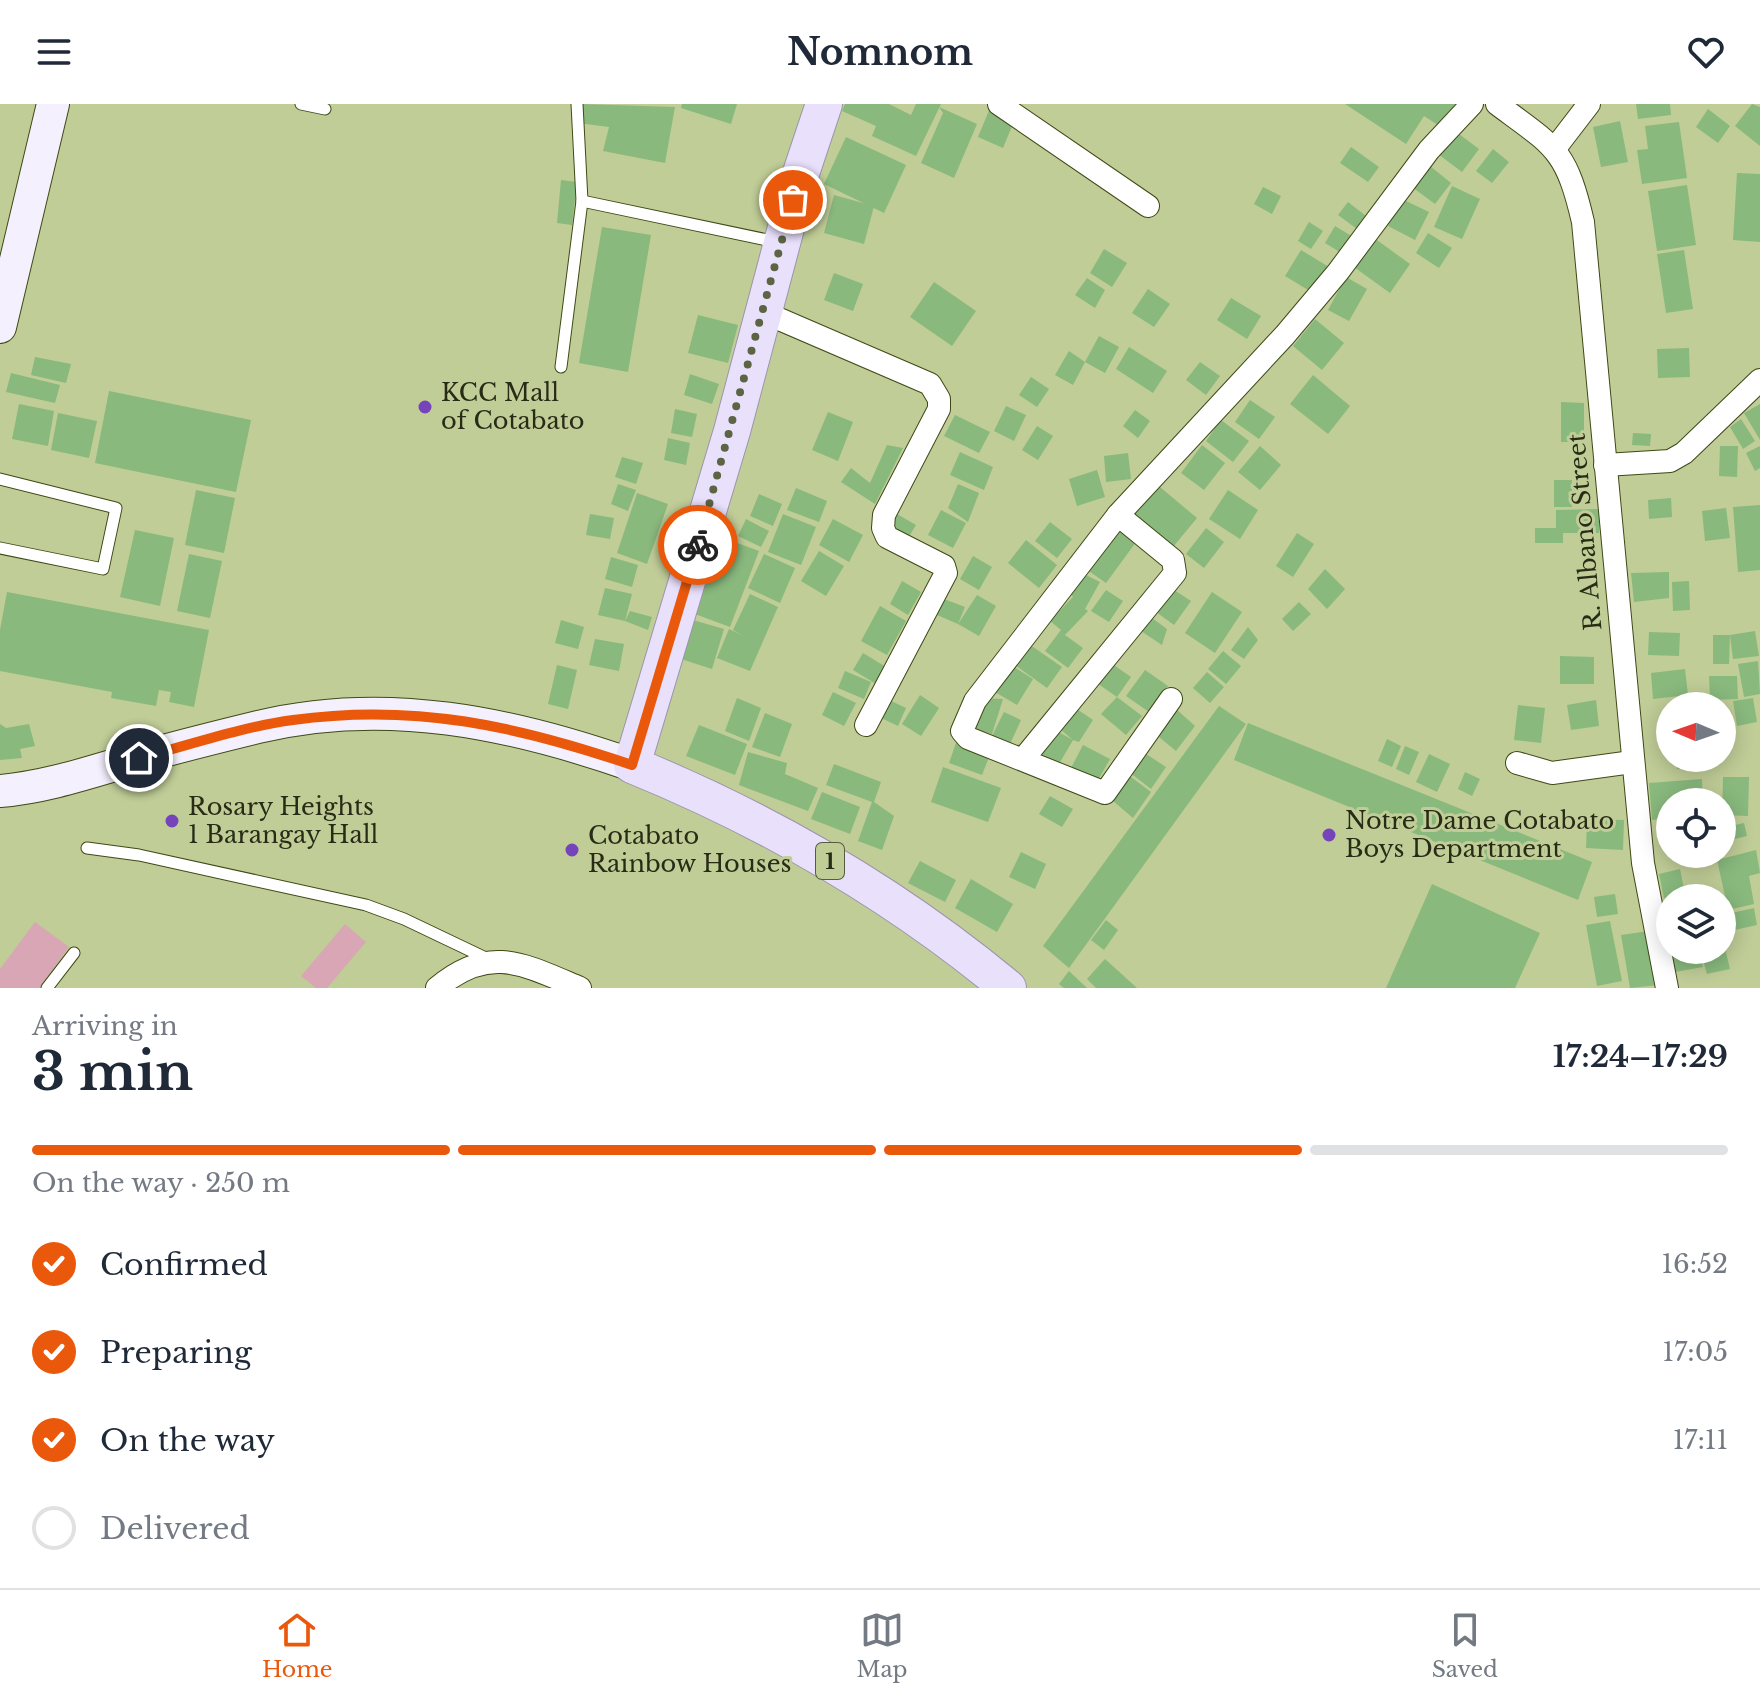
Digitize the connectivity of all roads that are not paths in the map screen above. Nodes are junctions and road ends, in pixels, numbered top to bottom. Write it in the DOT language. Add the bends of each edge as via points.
graph roads {
  1 [pos="53,104"];
  2 [pos="301,104"];
  3 [pos="577,104"];
  4 [pos="824,104"];
  5 [pos="999,104"];
  6 [pos="1472,104"];
  7 [pos="1497,104"];
  8 [pos="1589,104"];
  9 [pos="325,109"];
  10 [pos="1556,147"];
  11 [pos="582,201"];
  12 [pos="1148,206"];
  13 [pos="781,243"];
  14 [pos="763,312"];
  15 [pos="0,327"];
  16 [pos="561,367"];
  17 [pos="1760,380"];
  18 [pos="1605,465"];
  19 [pos="0,479"];
  20 [pos="1118,515"];
  21 [pos="0,548"];
  22 [pos="1171,699"];
  23 [pos="866,725"];
  24 [pos="1024,758"];
  25 [pos="1632,762"];
  26 [pos="1517,763"];
  27 [pos="632,765"];
  28 [pos="0,791"];
  29 [pos="87,848"];
  30 [pos="74,953"];
  31 [pos="490,961"];
  32 [pos="550,982"];
  33 [pos="47,988"];
  34 [pos="437,988"];
  35 [pos="580,988"];
  36 [pos="1008,988"];
  37 [pos="1667,988"];
  1 -- 15 [label="main road"];
  2 -- 9 [label="lane"];
  3 -- 11 [label="lane"];
  4 -- 13 [label="main road"];
  5 -- 12 [label="street"];
  6 -- 20 [label="street" via="1429,150 1294,324"];
  7 -- 10 [label="street, R. Albano Street"];
  8 -- 10 [label="street"];
  10 -- 18 [label="street, R. Albano Street" via="1574,184 1583,222"];
  11 -- 13 [label="lane"];
  11 -- 16 [label="lane"];
  13 -- 14 [label="main road"];
  14 -- 23 [label="street" via="930,384 939,399 939,409 884,515 883,528 887,537 944,566 946,573"];
  14 -- 27 [label="main road"];
  17 -- 18 [label="street" via="1670,461"];
  18 -- 25 [label="street, R. Albano Street"];
  19 -- 21 [label="lane" via="116,508 103,569"];
  20 -- 24 [label="street" via="1173,560 1175,573"];
  20 -- 24 [label="street" via="963,721 968,738"];
  22 -- 24 [label="street" via="1105,793"];
  25 -- 26 [label="street" via="1562,773"];
  25 -- 37 [label="street, R. Albano Street" via="1643,863"];
  27 -- 28 [label="main road, 1" via="480,722 364,714 260,726 66,779"];
  27 -- 36 [label="main road, 1" via="735,810 819,855 924,922"];
  29 -- 31 [label="lane" via="366,905"];
  30 -- 33 [label="lane"];
  31 -- 32 [label="street" via="525,966"];
  31 -- 34 [label="street" via="472,964"];
  32 -- 35 [label="street"];
}
